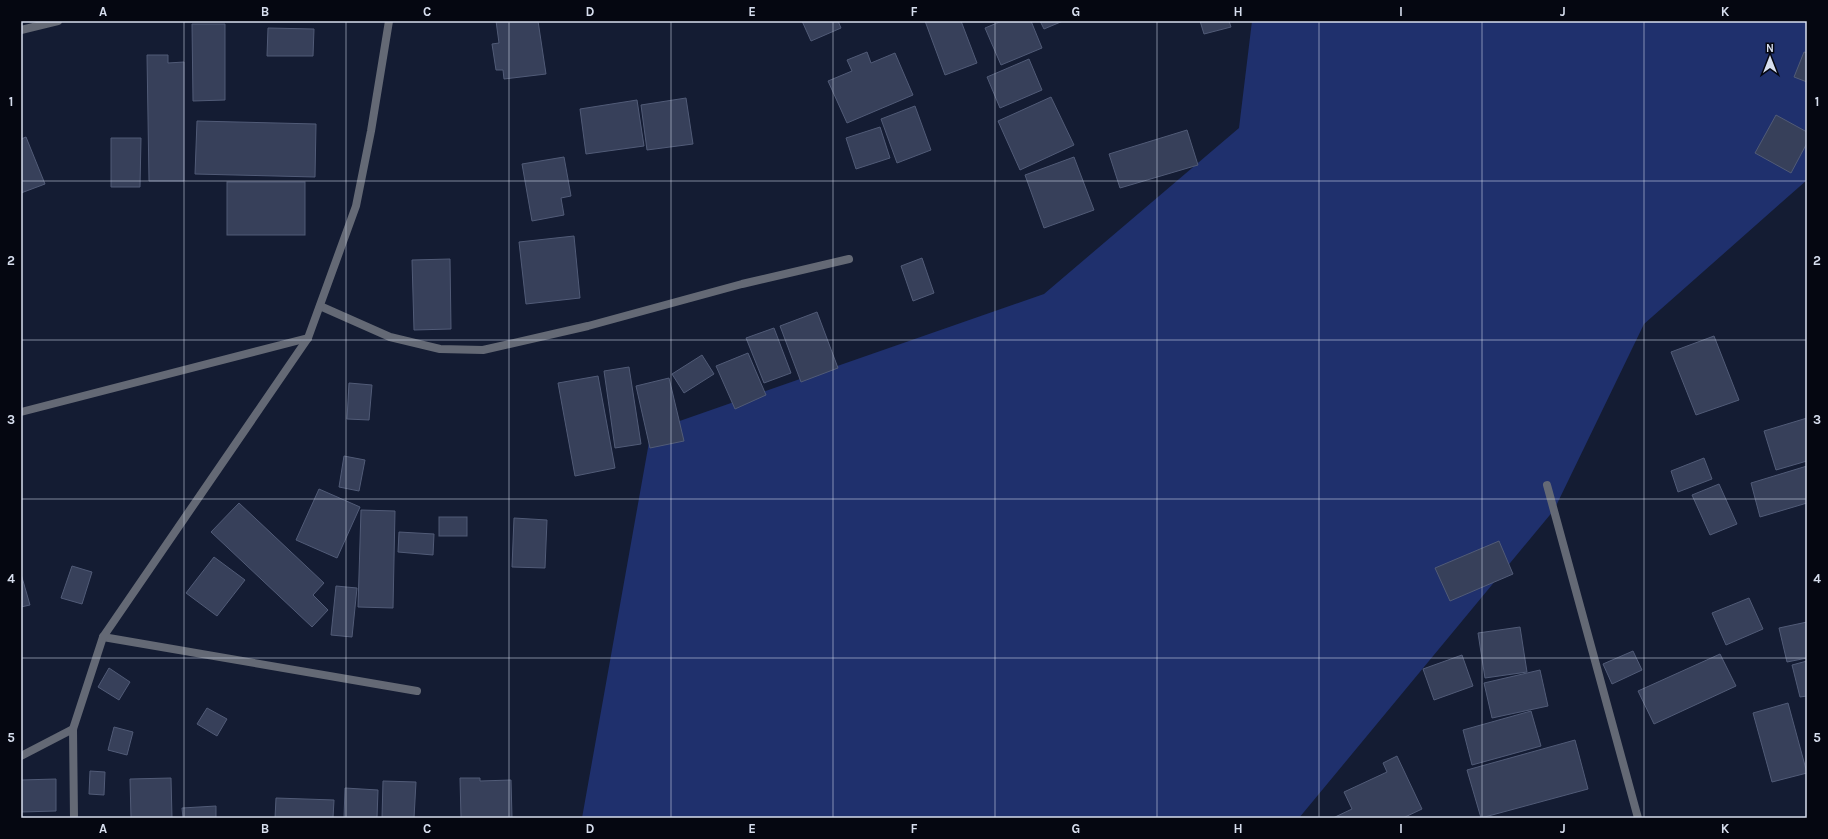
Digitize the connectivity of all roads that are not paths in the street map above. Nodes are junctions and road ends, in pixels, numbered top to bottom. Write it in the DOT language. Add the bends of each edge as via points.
graph roads {
  1 [pos="58,21"];
  2 [pos="389,21"];
  3 [pos="21,30"];
  4 [pos="849,259"];
  5 [pos="320,306"];
  6 [pos="308,338"];
  7 [pos="21,412"];
  8 [pos="1548,485"];
  9 [pos="103,637"];
  10 [pos="416,691"];
  11 [pos="73,729"];
  12 [pos="21,756"];
  13 [pos="74,818"];
  14 [pos="1638,818"];
  1 -- 3 [label="street"];
  2 -- 5 [label="street" via="356,206"];
  4 -- 5 [label="street" via="742,284 588,326 483,350 440,349 390,337"];
  5 -- 6 [label="street"];
  6 -- 7 [label="street"];
  6 -- 9 [label="street"];
  8 -- 14 [label="street"];
  9 -- 10 [label="street"];
  9 -- 11 [label="street"];
  11 -- 12 [label="street"];
  11 -- 13 [label="street"];
}
